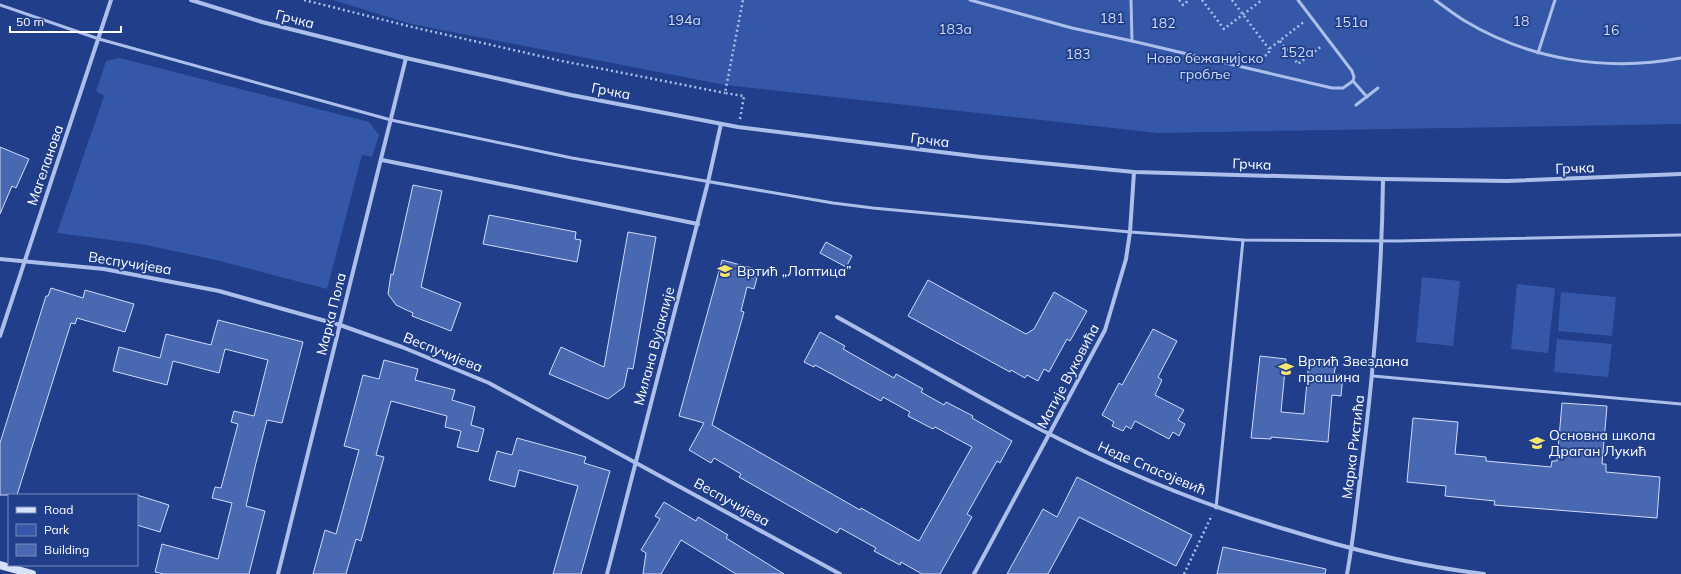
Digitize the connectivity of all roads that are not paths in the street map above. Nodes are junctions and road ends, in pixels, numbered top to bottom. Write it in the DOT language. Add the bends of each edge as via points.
graph roads {
  1 [pos="111,0"];
  2 [pos="191,0"];
  3 [pos="970,0"];
  4 [pos="1130,0"];
  5 [pos="1298,0"];
  6 [pos="1435,0"];
  7 [pos="1555,0"];
  8 [pos="0,5"];
  9 [pos="99,39"];
  10 [pos="1132,41"];
  11 [pos="1538,52"];
  12 [pos="406,58"];
  13 [pos="1681,58"];
  14 [pos="1353,82"];
  15 [pos="1378,88"];
  16 [pos="1368,96"];
  17 [pos="1356,105"];
  18 [pos="391,120"];
  19 [pos="721,124"];
  20 [pos="382,160"];
  21 [pos="1134,172"];
  22 [pos="1681,174"];
  23 [pos="1383,179"];
  24 [pos="708,182"];
  25 [pos="698,224"];
  26 [pos="1130,232"];
  27 [pos="1681,235"];
  28 [pos="1243,240"];
  29 [pos="1382,241"];
  30 [pos="0,259"];
  31 [pos="24,261"];
  32 [pos="837,317"];
  33 [pos="340,325"];
  34 [pos="0,336"];
  35 [pos="1373,376"];
  36 [pos="1681,404"];
  37 [pos="1050,434"];
  38 [pos="635,462"];
  39 [pos="1216,508"];
  40 [pos="1352,549"];
  41 [pos="0,565"];
  42 [pos="32,574"];
  43 [pos="278,574"];
  44 [pos="607,574"];
  45 [pos="840,574"];
  46 [pos="974,574"];
  47 [pos="1347,574"];
  48 [pos="1484,574"];
  1 -- 9 [label="street, Магеланова"];
  2 -- 12 [label="street, Грчка" via="262,22"];
  3 -- 10 [label="lane" via="1072,28"];
  4 -- 10 [label="lane"];
  5 -- 14 [label="lane" via="1352,71"];
  6 -- 11 [label="lane" via="1466,21 1501,39"];
  7 -- 11 [label="lane"];
  8 -- 9 [label="lane"];
  9 -- 18 [label="lane"];
  9 -- 31 [label="street, Магеланова"];
  10 -- 14 [label="lane" via="1332,88 1343,88"];
  11 -- 13 [label="lane" via="1569,60 1601,64 1632,64"];
  12 -- 18 [label="street, Марка Пола"];
  12 -- 19 [label="street, Грчка" via="571,95"];
  14 -- 16 [label="lane"];
  15 -- 16 [label="lane"];
  16 -- 17 [label="lane"];
  18 -- 20 [label="street, Марка Пола"];
  18 -- 24 [label="lane" via="572,158"];
  19 -- 21 [label="street, Грчка" via="981,157"];
  19 -- 24 [label="street, Милана Вујаклије"];
  20 -- 25 [label="street"];
  20 -- 33 [label="street, Марка Пола"];
  21 -- 23 [label="street, Грчка"];
  21 -- 26 [label="street, Матије Вуковића"];
  22 -- 23 [label="street, Грчка" via="1506,181"];
  23 -- 29 [label="street, Марка Ристића"];
  24 -- 25 [label="street, Милана Вујаклије"];
  24 -- 26 [label="lane" via="873,208"];
  25 -- 38 [label="street, Милана Вујаклије"];
  26 -- 28 [label="lane"];
  26 -- 37 [label="street, Матије Вуковића" via="1126,259 1105,330"];
  27 -- 29 [label="lane"];
  28 -- 29 [label="lane"];
  28 -- 39 [label="lane"];
  29 -- 35 [label="street, Марка Ристића"];
  30 -- 31 [label="street, Веспучијева"];
  31 -- 33 [label="street, Веспучијева" via="104,269 177,282 247,298"];
  31 -- 34 [label="street, Магеланова"];
  32 -- 37 [label="street, Неде Спасојевић"];
  33 -- 38 [label="street, Веспучијева" via="402,346 482,380"];
  33 -- 43 [label="street, Марка Пола"];
  35 -- 36 [label="lane"];
  35 -- 40 [label="street, Марка Ристића"];
  37 -- 39 [label="street, Неде Спасојевић" via="1128,472"];
  37 -- 46 [label="street, Матије Вуковића"];
  38 -- 44 [label="street, Милана Вујаклије"];
  38 -- 45 [label="street, Веспучијева"];
  39 -- 40 [label="street, Неде Спасојевић"];
  40 -- 47 [label="street, Марка Ристића"];
  40 -- 48 [label="street, Неде Спасојевић" via="1403,561"];
  41 -- 42 [label="main road"];
}
